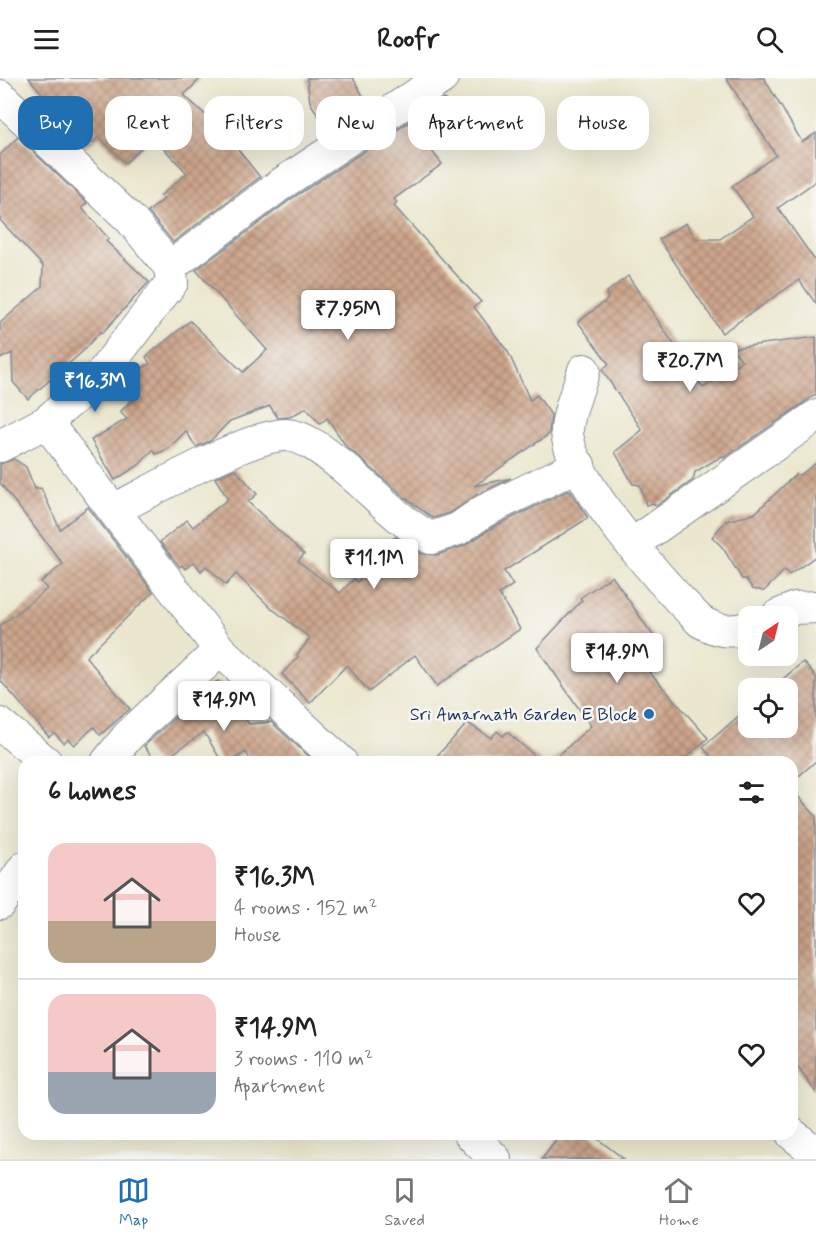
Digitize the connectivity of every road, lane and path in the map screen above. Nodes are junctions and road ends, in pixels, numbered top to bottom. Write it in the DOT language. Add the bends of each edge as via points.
graph roads {
  1 [pos="442,78"];
  2 [pos="0,96"];
  3 [pos="170,267"];
  4 [pos="584,370"];
  5 [pos="816,416"];
  6 [pos="46,422"];
  7 [pos="0,446"];
  8 [pos="579,465"];
  9 [pos="114,510"];
  10 [pos="633,544"];
  11 [pos="816,607"];
  12 [pos="798,608"];
  13 [pos="738,630"];
  14 [pos="220,651"];
  15 [pos="0,724"];
  16 [pos="39,756"];
  17 [pos="112,756"];
  18 [pos="334,756"];
  19 [pos="18,877"];
  20 [pos="0,903"];
  21 [pos="798,1139"];
  22 [pos="476,1140"];
  23 [pos="816,1154"];
  24 [pos="495,1159"];
  1 -- 3 [label="street" via="284,182"];
  2 -- 3 [label="street" via="131,220"];
  3 -- 6 [label="street" via="172,282 99,377"];
  4 -- 8 [label="street" via="567,430"];
  5 -- 10 [label="street"];
  6 -- 7 [label="street"];
  6 -- 9 [label="street"];
  8 -- 9 [label="street" via="484,511 458,529 431,538 341,465 307,441 286,435 259,440"];
  8 -- 10 [label="street" via="605,510"];
  9 -- 14 [label="street"];
  10 -- 13 [label="street" via="700,621 712,628"];
  11 -- 12 [label="street"];
  14 -- 17 [label="street" via="128,736"];
  14 -- 18 [label="street"];
  15 -- 16 [label="street"];
  19 -- 20 [label="street"];
  21 -- 23 [label="street"];
  22 -- 24 [label="street"];
}
